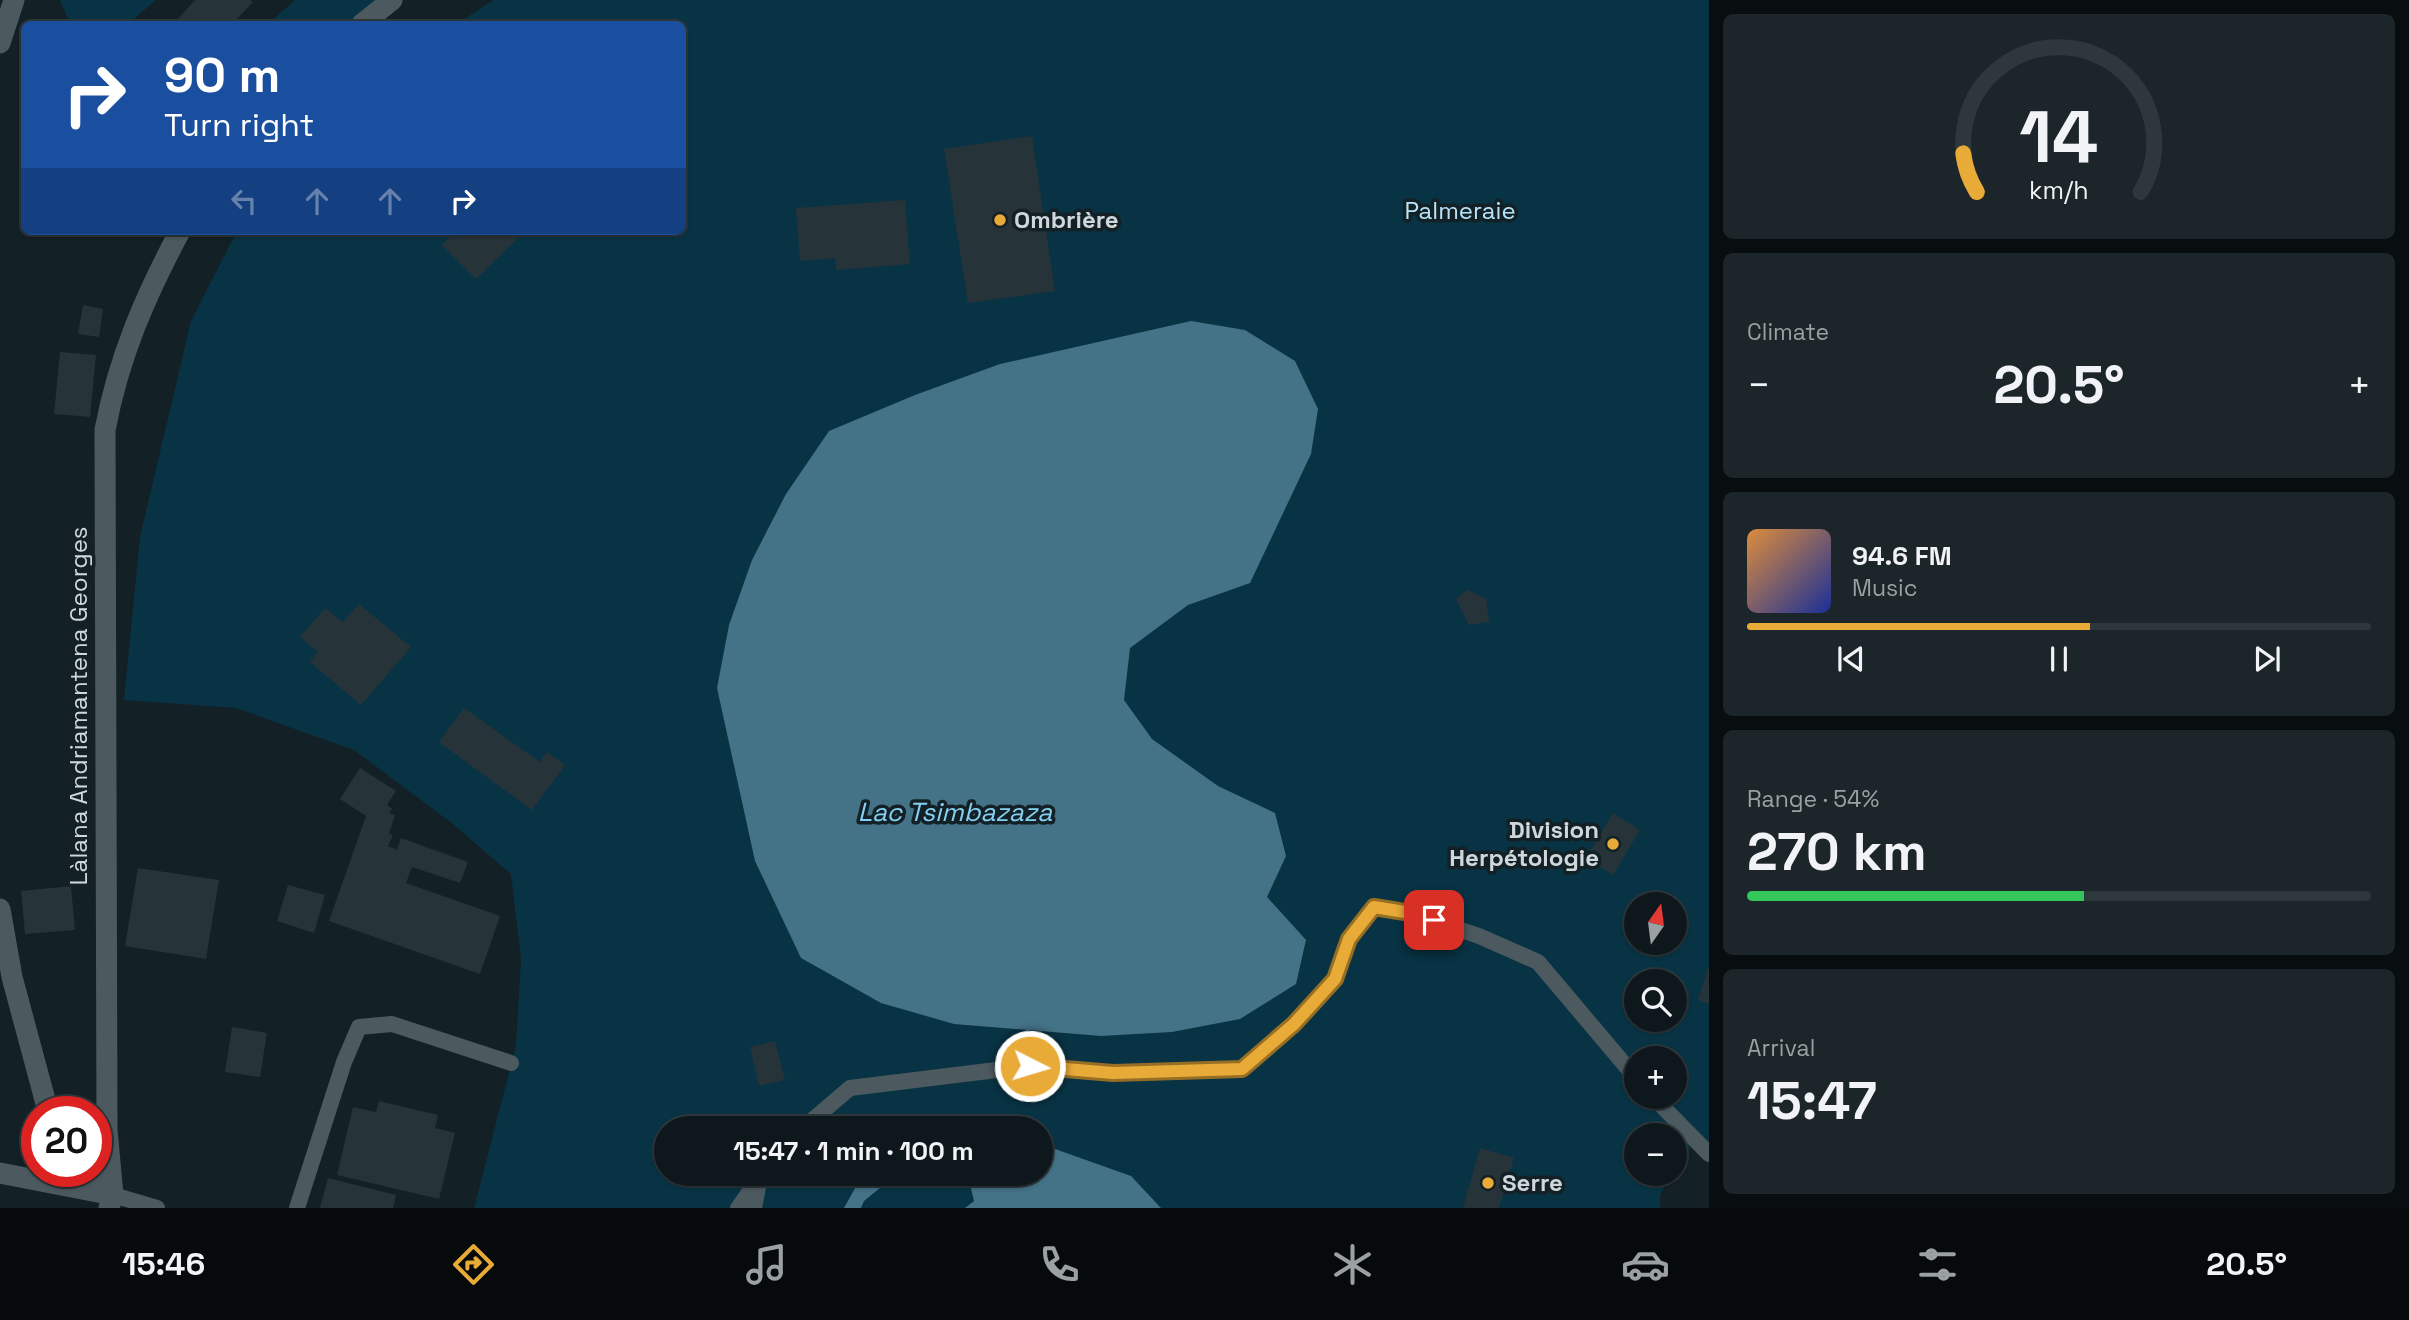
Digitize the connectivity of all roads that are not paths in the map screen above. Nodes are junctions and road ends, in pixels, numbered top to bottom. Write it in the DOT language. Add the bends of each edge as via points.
graph roads {
  1 [pos="14,0"];
  2 [pos="392,0"];
  3 [pos="366,21"];
  4 [pos="0,43"];
  5 [pos="178,235"];
  6 [pos="0,909"];
  7 [pos="511,1063"];
  8 [pos="1624,1064"];
  9 [pos="44,1096"];
  10 [pos="1665,1109"];
  11 [pos="817,1116"];
  12 [pos="1709,1154"];
  13 [pos="0,1173"];
  14 [pos="753,1186"];
  15 [pos="759,1186"];
  16 [pos="102,1187"];
  17 [pos="111,1202"];
  18 [pos="157,1208"];
  19 [pos="297,1208"];
  20 [pos="738,1208"];
  21 [pos="754,1208"];
  1 -- 4 [label="street"];
  2 -- 3 [label="street"];
  5 -- 17 [label="street, Làlana Andriamantena Georges" via="134,324 105,430"];
  6 -- 9 [label="street" via="12,977"];
  7 -- 19 [label="lane" via="392,1024 359,1027"];
  8 -- 11 [label="lane" via="1538,962 1422,916 1374,907 1349,939 1335,979 1294,1024 1242,1069 1113,1073 1030,1066 850,1088"];
  10 -- 12 [label="lane"];
  13 -- 17 [label="street"];
  14 -- 20 [label="lane"];
  15 -- 21 [label="lane"];
  16 -- 17 [label="street"];
  17 -- 18 [label="lane"];
}
